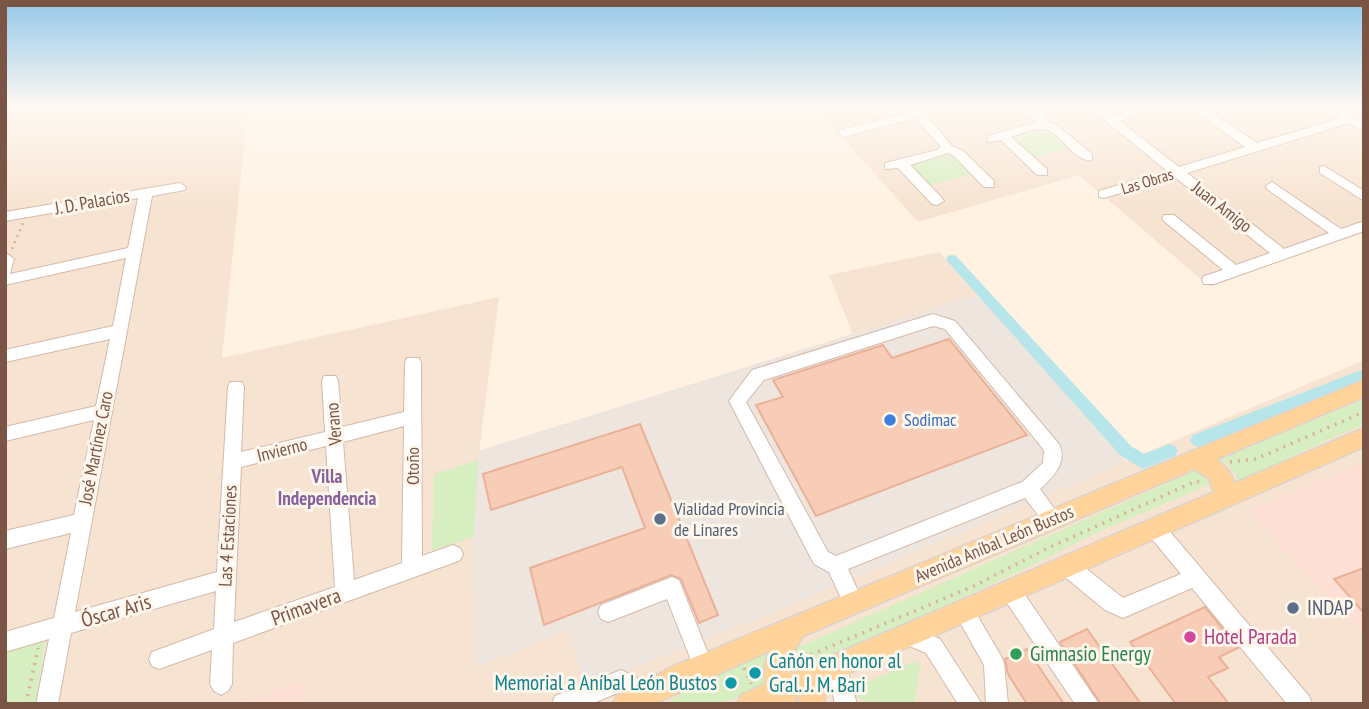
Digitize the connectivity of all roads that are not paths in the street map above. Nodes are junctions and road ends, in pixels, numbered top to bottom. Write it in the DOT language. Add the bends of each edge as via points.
graph roads {
  1 [pos="945,141"];
  2 [pos="1001,141"];
  3 [pos="1069,141"];
  4 [pos="1137,141"];
  5 [pos="1245,141"];
  6 [pos="1278,141"];
  7 [pos="947,148"];
  8 [pos="1255,148"];
  9 [pos="1088,157"];
  10 [pos="1324,170"];
  11 [pos="1042,172"];
  12 [pos="1177,172"];
  13 [pos="989,184"];
  14 [pos="1272,186"];
  15 [pos="180,187"];
  16 [pos="146,193"];
  17 [pos="1104,194"];
  18 [pos="1364,197"];
  19 [pos="937,201"];
  20 [pos="5,217"];
  21 [pos="1169,218"];
  22 [pos="1364,226"];
  23 [pos="1339,234"];
  24 [pos="133,252"];
  25 [pos="1282,255"];
  26 [pos="1234,271"];
  27 [pos="5,279"];
  28 [pos="1209,280"];
  29 [pos="118,331"];
  30 [pos="5,356"];
  31 [pos="413,362"];
  32 [pos="330,381"];
  33 [pos="236,387"];
  34 [pos="1364,388"];
  35 [pos="104,411"];
  36 [pos="413,417"];
  37 [pos="5,434"];
  38 [pos="335,436"];
  39 [pos="1362,439"];
  40 [pos="1195,459"];
  41 [pos="232,462"];
  42 [pos="1225,479"];
  43 [pos="1027,488"];
  44 [pos="1052,519"];
  45 [pos="82,522"];
  46 [pos="1154,527"];
  47 [pos="5,540"];
  48 [pos="453,555"];
  49 [pos="836,565"];
  50 [pos="1066,565"];
  51 [pos="412,569"];
  52 [pos="1196,577"];
  53 [pos="226,579"];
  54 [pos="1010,590"];
  55 [pos="345,593"];
  56 [pos="853,603"];
  57 [pos="963,610"];
  58 [pos="608,612"];
  59 [pos="62,626"];
  60 [pos="794,627"];
  61 [pos="907,635"];
  62 [pos="223,636"];
  63 [pos="5,642"];
  64 [pos="159,659"];
  65 [pos="702,666"];
  66 [pos="827,670"];
  67 [pos="221,684"];
  68 [pos="769,693"];
  69 [pos="635,698"];
  70 [pos="47,704"];
  71 [pos="563,704"];
  72 [pos="811,704"];
  73 [pos="846,704"];
  74 [pos="971,704"];
  75 [pos="997,704"];
  76 [pos="1088,704"];
  77 [pos="1301,704"];
  1 -- 7 [label="street"];
  2 -- 11 [label="street"];
  3 -- 9 [label="street"];
  4 -- 12 [label="street, Juan Amigo"];
  5 -- 8 [label="street"];
  6 -- 8 [label="street, Las Obras"];
  7 -- 13 [label="street"];
  7 -- 19 [label="street" via="895,164"];
  8 -- 12 [label="street, Las Obras"];
  10 -- 18 [label="street"];
  12 -- 17 [label="street, Las Obras"];
  12 -- 25 [label="street, Juan Amigo"];
  14 -- 23 [label="street"];
  15 -- 16 [label="street, J. D. Palacios"];
  16 -- 20 [label="street, J. D. Palacios"];
  16 -- 24 [label="street, José Martínez Caro"];
  21 -- 26 [label="street"];
  22 -- 23 [label="street"];
  23 -- 25 [label="street"];
  24 -- 27 [label="street"];
  24 -- 29 [label="street, José Martínez Caro"];
  25 -- 26 [label="street"];
  26 -- 28 [label="street"];
  29 -- 30 [label="street"];
  29 -- 35 [label="street, José Martínez Caro"];
  31 -- 36 [label="street, Otoño"];
  32 -- 38 [label="street, Verano"];
  33 -- 41 [label="street, Las 4 Estaciones"];
  34 -- 40 [label="main road, Avenida Aníbal León Bustos"];
  35 -- 37 [label="street"];
  35 -- 45 [label="street, José Martínez Caro"];
  36 -- 38 [label="street, Invierno"];
  36 -- 51 [label="street, Otoño"];
  38 -- 41 [label="street, Invierno"];
  38 -- 55 [label="street, Verano"];
  39 -- 42 [label="main road"];
  40 -- 42 [label="main road"];
  40 -- 44 [label="main road, Avenida Aníbal León Bustos"];
  41 -- 53 [label="street, Las 4 Estaciones"];
  42 -- 46 [label="main road"];
  43 -- 44 [label="street"];
  43 -- 49 [label="street"];
  43 -- 49 [label="street" via="1051,467 1053,449 950,325 933,320 758,375 737,401 821,558"];
  44 -- 56 [label="main road, Avenida Aníbal León Bustos"];
  45 -- 47 [label="street"];
  45 -- 59 [label="street, José Martínez Caro"];
  46 -- 50 [label="main road"];
  46 -- 52 [label="street"];
  48 -- 51 [label="street, Primavera"];
  49 -- 56 [label="street"];
  50 -- 52 [label="street" via="1122,608"];
  50 -- 54 [label="main road"];
  51 -- 55 [label="street, Primavera"];
  52 -- 77 [label="street"];
  53 -- 59 [label="street, Óscar Aris"];
  53 -- 62 [label="street, Las 4 Estaciones"];
  54 -- 57 [label="main road"];
  54 -- 76 [label="street"];
  55 -- 62 [label="street, Primavera"];
  56 -- 60 [label="main road, Avenida Aníbal León Bustos"];
  57 -- 61 [label="main road"];
  57 -- 75 [label="street" via="994,663"];
  58 -- 65 [label="street" via="672,587"];
  59 -- 63 [label="street, Óscar Aris"];
  59 -- 70 [label="street, José Martínez Caro"];
  60 -- 65 [label="main road, Avenida Aníbal León Bustos"];
  60 -- 68 [label="main road" via="780,650"];
  61 -- 66 [label="main road"];
  61 -- 74 [label="street" via="933,646"];
  62 -- 64 [label="street, Primavera"];
  62 -- 67 [label="street, Las 4 Estaciones"];
  65 -- 69 [label="main road, Avenida Aníbal León Bustos"];
  66 -- 68 [label="main road"];
  66 -- 72 [label="main road" via="813,684"];
  66 -- 73 [label="street"];
  69 -- 71 [label="street" via="621,681"];
}
